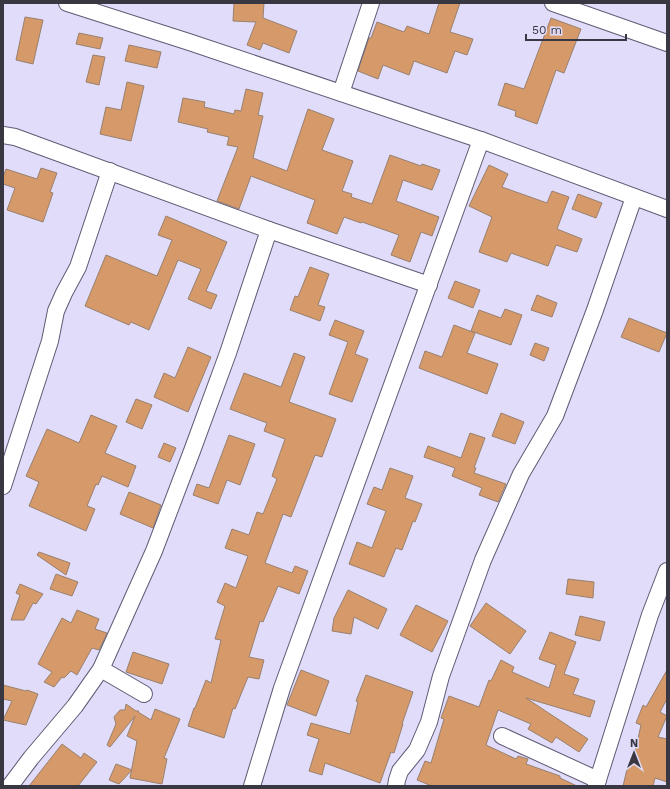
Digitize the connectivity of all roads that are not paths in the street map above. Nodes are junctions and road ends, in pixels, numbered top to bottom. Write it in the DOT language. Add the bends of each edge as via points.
graph roads {
  1 [pos="67,3"];
  2 [pos="371,3"];
  3 [pos="553,3"];
  4 [pos="667,43"];
  5 [pos="341,93"];
  6 [pos="3,135"];
  7 [pos="480,140"];
  8 [pos="110,171"];
  9 [pos="634,197"];
  10 [pos="667,209"];
  11 [pos="269,230"];
  12 [pos="429,285"];
  13 [pos="3,486"];
  14 [pos="667,571"];
  15 [pos="101,669"];
  16 [pos="144,694"];
  17 [pos="502,736"];
  18 [pos="597,783"];
  19 [pos="254,785"];
  20 [pos="10,786"];
  21 [pos="396,786"];
  1 -- 5 [label="street"];
  2 -- 5 [label="street"];
  3 -- 4 [label="street"];
  5 -- 7 [label="street"];
  6 -- 8 [label="street"];
  7 -- 9 [label="street"];
  7 -- 12 [label="street"];
  8 -- 11 [label="street"];
  8 -- 13 [label="street" via="78,267 56,311 48,348"];
  9 -- 10 [label="street"];
  9 -- 21 [label="street" via="555,416 521,474 482,560 441,676 429,722 417,750 400,771"];
  11 -- 12 [label="street"];
  11 -- 15 [label="street" via="228,352 154,551"];
  12 -- 19 [label="street" via="282,688"];
  14 -- 18 [label="street" via="650,615"];
  15 -- 16 [label="street"];
  15 -- 20 [label="street" via="75,706"];
  17 -- 18 [label="street"];
}
